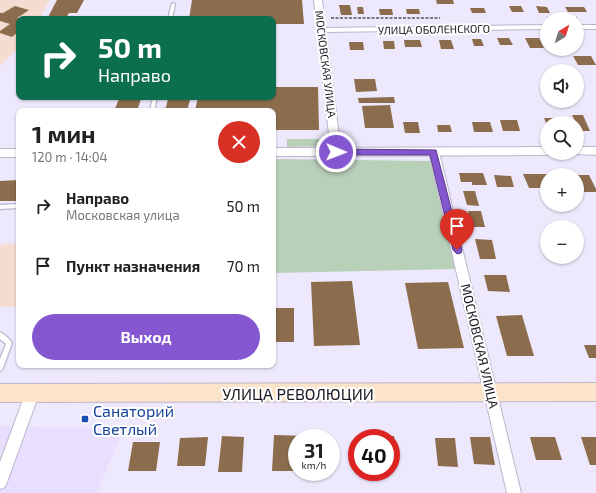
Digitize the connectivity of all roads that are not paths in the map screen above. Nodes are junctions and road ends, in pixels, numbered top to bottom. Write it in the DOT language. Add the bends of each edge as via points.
graph roads {
  1 [pos="318,0"];
  2 [pos="173,4"];
  3 [pos="171,16"];
  4 [pos="540,27"];
  5 [pos="584,27"];
  6 [pos="596,27"];
  7 [pos="321,30"];
  8 [pos="540,151"];
  9 [pos="584,151"];
  10 [pos="596,151"];
  11 [pos="276,152"];
  12 [pos="336,152"];
  13 [pos="434,152"];
  14 [pos="0,153"];
  15 [pos="16,153"];
  16 [pos="16,206"];
  17 [pos="0,207"];
  18 [pos="0,335"];
  19 [pos="0,368"];
  20 [pos="491,392"];
  21 [pos="596,392"];
  22 [pos="0,394"];
  23 [pos="32,394"];
  24 [pos="0,482"];
  25 [pos="514,493"];
  1 -- 7 [label="street, МОСКОВСКАЯ УЛИЦА"];
  2 -- 3 [label="lane"];
  4 -- 7 [label="street, УЛИЦА ОБОЛЕНСКОГО"];
  5 -- 6 [label="street"];
  7 -- 12 [label="street, МОСКОВСКАЯ УЛИЦА"];
  8 -- 13 [label="street"];
  9 -- 10 [label="street"];
  11 -- 12 [label="street"];
  12 -- 13 [label="street"];
  13 -- 20 [label="street, МОСКОВСКАЯ УЛИЦА"];
  14 -- 15 [label="street"];
  16 -- 17 [label="lane"];
  18 -- 19 [label="lane" via="8,343"];
  20 -- 21 [label="main road, УЛИЦА РЕВОЛЮЦИИ"];
  20 -- 23 [label="main road, УЛИЦА РЕВОЛЮЦИИ"];
  20 -- 25 [label="street, МОСКОВСКАЯ УЛИЦА"];
  22 -- 23 [label="main road, УЛИЦА РЕВОЛЮЦИИ"];
  23 -- 24 [label="street"];
}
